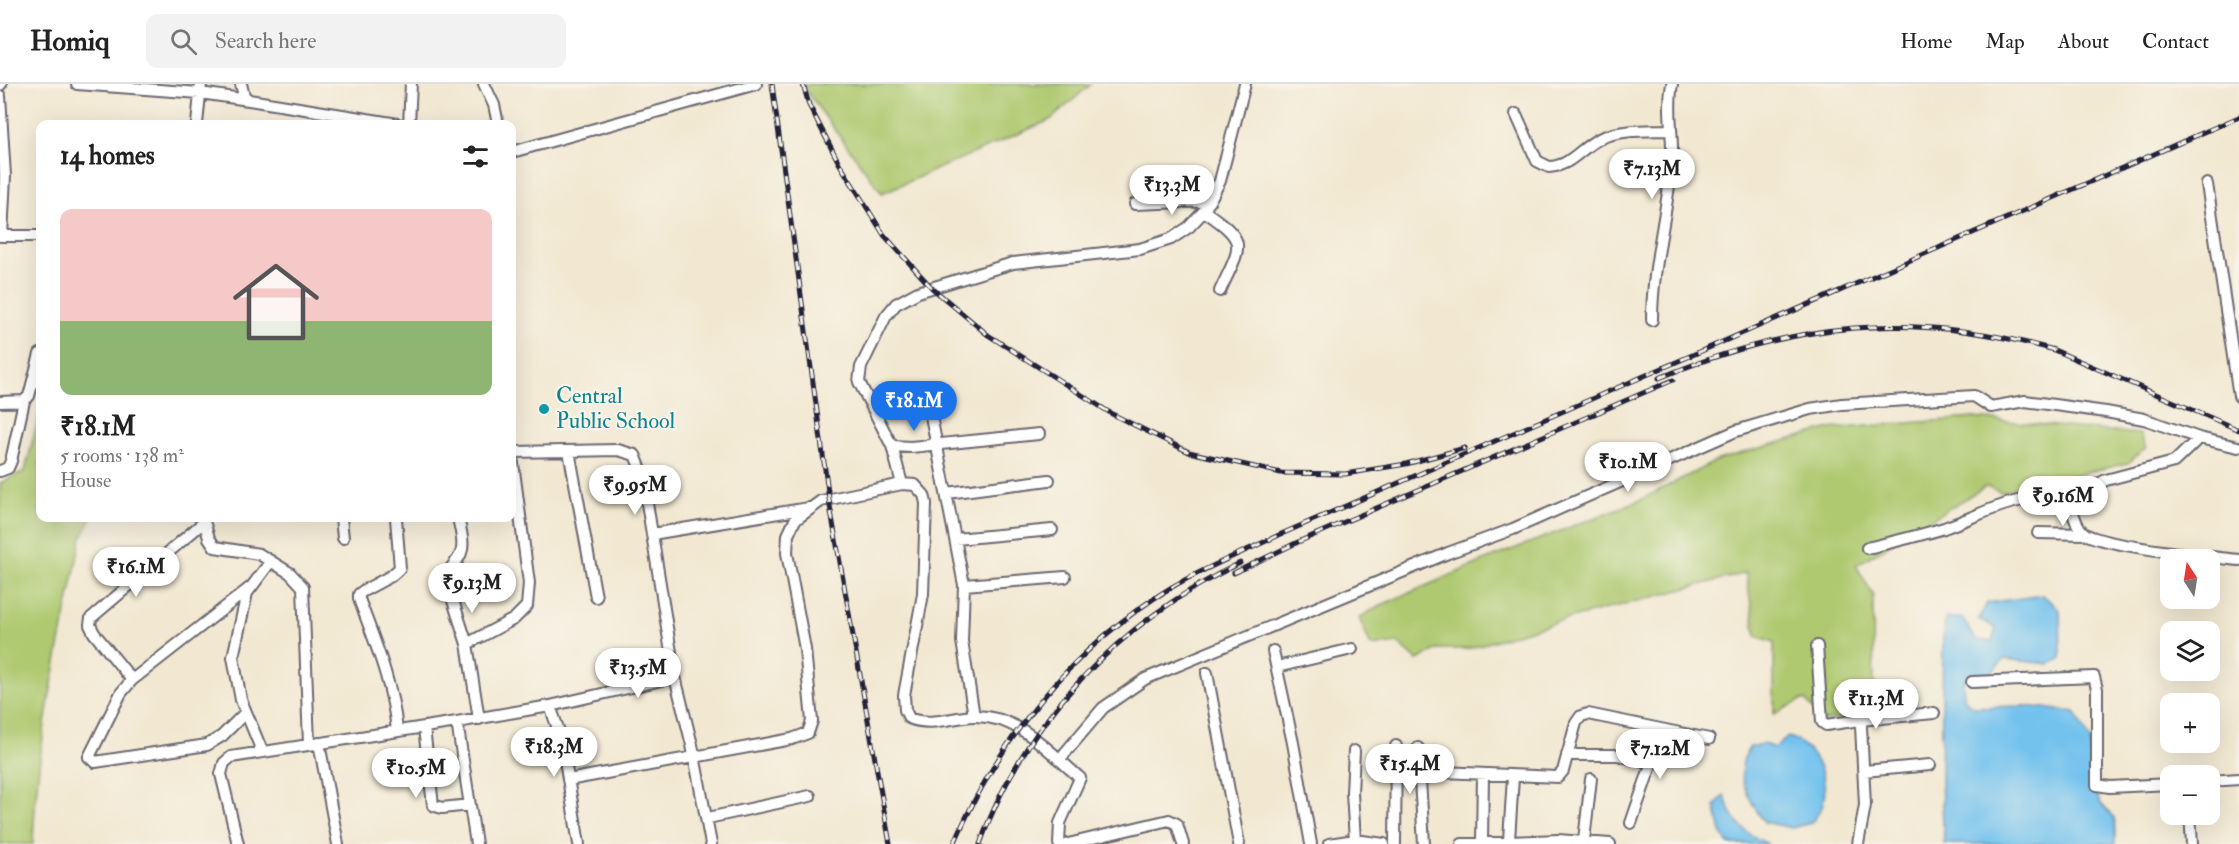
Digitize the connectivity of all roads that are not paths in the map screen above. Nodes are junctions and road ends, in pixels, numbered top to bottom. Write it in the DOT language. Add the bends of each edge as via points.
graph roads {
  1 [pos="77,84"];
  2 [pos="241,84"];
  3 [pos="411,84"];
  4 [pos="484,84"];
  5 [pos="756,84"];
  6 [pos="1245,84"];
  7 [pos="1672,84"];
  8 [pos="201,88"];
  9 [pos="0,96"];
  10 [pos="249,100"];
  11 [pos="1516,114"];
  12 [pos="197,120"];
  13 [pos="373,120"];
  14 [pos="409,120"];
  15 [pos="497,120"];
  16 [pos="1671,130"];
  17 [pos="516,151"];
  18 [pos="2207,184"];
  19 [pos="1136,204"];
  20 [pos="1207,206"];
  21 [pos="1,236"];
  22 [pos="36,236"];
  23 [pos="1220,291"];
  24 [pos="1652,320"];
  25 [pos="36,369"];
  26 [pos="2239,396"];
  27 [pos="24,401"];
  28 [pos="0,402"];
  29 [pos="930,411"];
  30 [pos="1039,434"];
  31 [pos="2199,438"];
  32 [pos="937,443"];
  33 [pos="892,446"];
  34 [pos="2239,448"];
  35 [pos="569,451"];
  36 [pos="516,454"];
  37 [pos="0,471"];
  38 [pos="1049,480"];
  39 [pos="516,484"];
  40 [pos="902,484"];
  41 [pos="946,493"];
  42 [pos="2069,499"];
  43 [pos="809,508"];
  44 [pos="202,522"];
  45 [pos="205,522"];
  46 [pos="341,522"];
  47 [pos="396,522"];
  48 [pos="459,522"];
  49 [pos="1052,530"];
  50 [pos="2038,533"];
  51 [pos="652,534"];
  52 [pos="2085,534"];
  53 [pos="343,538"];
  54 [pos="956,539"];
  55 [pos="1867,548"];
  56 [pos="2239,560"];
  57 [pos="271,561"];
  58 [pos="1065,577"];
  59 [pos="964,585"];
  60 [pos="251,587"];
  61 [pos="596,597"];
  62 [pos="467,644"];
  63 [pos="1817,646"];
  64 [pos="1352,649"];
  65 [pos="1273,651"];
  66 [pos="1277,667"];
  67 [pos="1207,673"];
  68 [pos="675,677"];
  69 [pos="132,680"];
  70 [pos="1972,682"];
  71 [pos="550,706"];
  72 [pos="246,712"];
  73 [pos="1934,713"];
  74 [pos="974,716"];
  75 [pos="479,718"];
  76 [pos="1860,720"];
  77 [pos="458,722"];
  78 [pos="424,728"];
  79 [pos="1663,730"];
  80 [pos="397,731"];
  81 [pos="312,739"];
  82 [pos="1709,739"];
  83 [pos="259,744"];
  84 [pos="1396,746"];
  85 [pos="1418,748"];
  86 [pos="1354,751"];
  87 [pos="1567,755"];
  88 [pos="694,757"];
  89 [pos="1059,760"];
  90 [pos="1652,763"];
  91 [pos="1930,765"];
  92 [pos="1420,771"];
  93 [pos="1864,771"];
  94 [pos="1483,774"];
  95 [pos="1513,777"];
  96 [pos="1591,779"];
  97 [pos="2239,779"];
  98 [pos="568,780"];
  99 [pos="2220,781"];
  100 [pos="2160,784"];
  101 [pos="810,796"];
  102 [pos="470,804"];
  103 [pos="708,818"];
  104 [pos="1631,823"];
  105 [pos="2191,825"];
  106 [pos="1355,840"];
  107 [pos="1509,840"];
  108 [pos="1584,840"];
  109 [pos="1482,842"];
  110 [pos="1558,842"];
  111 [pos="1496,843"];
  112 [pos="238,844"];
  113 [pos="338,844"];
  114 [pos="476,844"];
  115 [pos="579,844"];
  116 [pos="711,844"];
  117 [pos="1059,844"];
  118 [pos="1068,844"];
  119 [pos="1182,844"];
  120 [pos="1239,844"];
  121 [pos="1311,844"];
  122 [pos="1329,844"];
  123 [pos="1384,844"];
  124 [pos="1395,844"];
  125 [pos="1424,844"];
  126 [pos="1462,844"];
  127 [pos="1610,844"];
  128 [pos="1858,844"];
  129 [pos="2192,844"];
  1 -- 8 [label="street"];
  2 -- 10 [label="street"];
  3 -- 14 [label="street"];
  4 -- 15 [label="street"];
  5 -- 17 [label="street"];
  6 -- 20 [label="street" via="1220,180"];
  7 -- 16 [label="street"];
  8 -- 10 [label="street"];
  8 -- 12 [label="street"];
  9 -- 21 [label="street" via="5,176"];
  10 -- 13 [label="street"];
  11 -- 16 [label="street" via="1537,161 1549,168 1564,164 1601,138"];
  16 -- 24 [label="street" via="1672,159 1655,261"];
  18 -- 26 [label="street"];
  19 -- 20 [label="street"];
  20 -- 23 [label="street" via="1238,242 1238,252"];
  20 -- 33 [label="street" via="1189,227 1171,239 1140,249 1013,263 918,292 896,304 886,316 859,374 863,394"];
  21 -- 22 [label="street"];
  25 -- 27 [label="street"];
  27 -- 28 [label="street"];
  27 -- 37 [label="street" via="11,462"];
  29 -- 32 [label="street"];
  30 -- 32 [label="street"];
  31 -- 34 [label="street"];
  31 -- 42 [label="street" via="2174,462 2106,480"];
  31 -- 89 [label="street" via="2144,419 2041,402 1991,407 1974,396 1842,404 1773,419 1736,431 1590,497 1145,679 1096,715"];
  32 -- 33 [label="street"];
  32 -- 41 [label="street"];
  33 -- 40 [label="street"];
  35 -- 36 [label="street"];
  35 -- 51 [label="street" via="618,450 635,455 642,472"];
  35 -- 61 [label="street"];
  38 -- 41 [label="street"];
  39 -- 62 [label="street" via="529,583 527,606 514,619"];
  40 -- 43 [label="street" via="829,498"];
  40 -- 74 [label="street" via="915,485 924,495 926,519 923,594 904,695 905,710 909,717 928,722"];
  41 -- 54 [label="street"];
  42 -- 52 [label="street"];
  42 -- 55 [label="street" via="2010,501 1939,529"];
  43 -- 51 [label="street"];
  43 -- 88 [label="street" via="795,520 788,536 787,553 805,649 811,728 792,739"];
  44 -- 69 [label="street" via="91,618 94,633"];
  45 -- 57 [label="street" via="215,547 252,551"];
  46 -- 53 [label="street"];
  47 -- 80 [label="street" via="400,568 359,594 359,599 376,642"];
  48 -- 62 [label="street" via="461,555 446,579"];
  49 -- 54 [label="street"];
  50 -- 52 [label="street"];
  51 -- 68 [label="street"];
  52 -- 56 [label="street" via="2117,543"];
  54 -- 59 [label="street"];
  57 -- 60 [label="street"];
  57 -- 81 [label="street" via="303,587"];
  58 -- 59 [label="street"];
  59 -- 74 [label="street" via="962,641"];
  60 -- 69 [label="street"];
  60 -- 72 [label="street" via="243,606 233,657"];
  62 -- 75 [label="street"];
  63 -- 76 [label="street" via="1822,722 1826,725"];
  64 -- 66 [label="street"];
  65 -- 66 [label="street"];
  66 -- 121 [label="street"];
  67 -- 120 [label="street"];
  68 -- 71 [label="street"];
  68 -- 88 [label="street"];
  69 -- 72 [label="street" via="89,752 91,760 207,745"];
  70 -- 100 [label="street" via="2094,677 2097,784"];
  71 -- 75 [label="street"];
  71 -- 98 [label="street" via="561,737"];
  72 -- 83 [label="street"];
  73 -- 76 [label="street"];
  74 -- 89 [label="street" via="994,718 1020,728"];
  75 -- 77 [label="street"];
  76 -- 93 [label="street"];
  77 -- 78 [label="street"];
  77 -- 102 [label="street"];
  78 -- 80 [label="street"];
  78 -- 102 [label="street" via="433,805 442,808"];
  79 -- 82 [label="street"];
  79 -- 87 [label="street" via="1588,714 1576,723"];
  79 -- 90 [label="street"];
  80 -- 81 [label="street"];
  81 -- 83 [label="street"];
  81 -- 113 [label="street"];
  83 -- 112 [label="street" via="231,757 221,774"];
  84 -- 124 [label="street"];
  85 -- 92 [label="street"];
  86 -- 106 [label="street"];
  87 -- 90 [label="street" via="1617,755"];
  87 -- 95 [label="street" via="1558,777"];
  88 -- 98 [label="street"];
  88 -- 103 [label="street"];
  89 -- 117 [label="street" via="1080,778 1060,823"];
  90 -- 104 [label="street"];
  91 -- 93 [label="street"];
  92 -- 94 [label="street"];
  92 -- 125 [label="street"];
  93 -- 128 [label="street" via="1865,805"];
  94 -- 95 [label="street"];
  94 -- 109 [label="street"];
  95 -- 107 [label="street"];
  96 -- 108 [label="street"];
  97 -- 99 [label="street"];
  98 -- 115 [label="street"];
  101 -- 103 [label="street"];
  102 -- 114 [label="street"];
  103 -- 116 [label="street"];
  105 -- 129 [label="street"];
  106 -- 122 [label="street"];
  106 -- 123 [label="street"];
  107 -- 110 [label="street"];
  107 -- 111 [label="street"];
  108 -- 110 [label="street"];
  108 -- 127 [label="street"];
  109 -- 111 [label="street"];
  109 -- 126 [label="street"];
  118 -- 119 [label="street" via="1169,820 1177,824"];
}
